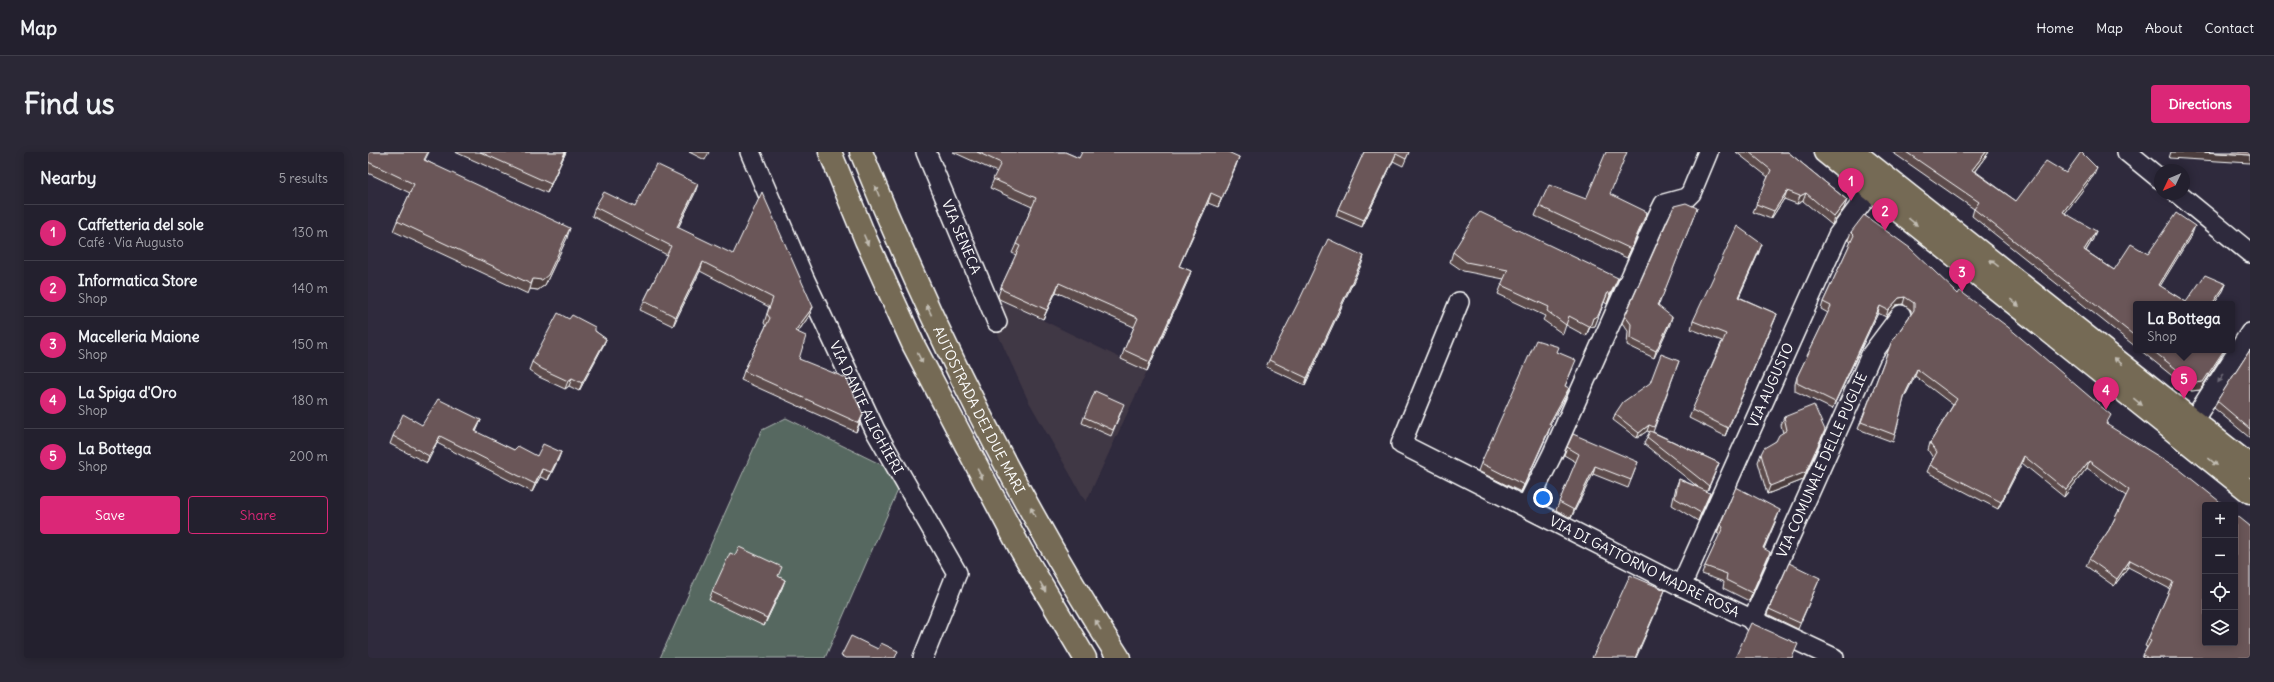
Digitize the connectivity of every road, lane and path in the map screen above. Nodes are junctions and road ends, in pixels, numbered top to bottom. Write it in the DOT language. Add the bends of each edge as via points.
graph roads {
  1 [pos="750,152"];
  2 [pos="830,152"];
  3 [pos="861,152"];
  4 [pos="926,152"];
  5 [pos="1708,152"];
  6 [pos="1825,152"];
  7 [pos="1854,152"];
  8 [pos="2127,152"];
  9 [pos="2154,174"];
  10 [pos="1877,182"];
  11 [pos="2185,200"];
  12 [pos="2250,253"];
  13 [pos="1459,302"];
  14 [pos="1901,315"];
  15 [pos="997,322"];
  16 [pos="2250,334"];
  17 [pos="2188,429"];
  18 [pos="2250,466"];
  19 [pos="2250,492"];
  20 [pos="1526,507"];
  21 [pos="1681,586"];
  22 [pos="1752,621"];
  23 [pos="923,658"];
  24 [pos="1085,658"];
  25 [pos="1119,658"];
  26 [pos="1834,658"];
  1 -- 23 [label="street, VIA DANTE ALIGHIERI" via="804,278 875,430 957,573"];
  2 -- 24 [label="main road, AUTOSTRADA DEI DUE MARI, one-way" via="914,346 1021,550"];
  25 -- 3 [label="main road, AUTOSTRADA DEI DUE MARI, one-way" via="1046,537 992,436 930,312 892,229"];
  4 -- 15 [label="street, VIA SENECA"];
  5 -- 20 [label="street" via="1691,193 1686,198 1664,204"];
  6 -- 10 [label="main road"];
  7 -- 10 [label="main road"];
  8 -- 9 [label="street"];
  10 -- 17 [label="main road"];
  10 -- 21 [label="street, VIA AUGUSTO" via="1838,235"];
  11 -- 12 [label="street"];
  13 -- 20 [label="street, VIA DI GATTORNO MADRE ROSA" via="1402,444"];
  14 -- 22 [label="street, VIA COMUNALE DELLE PUGLIE" via="1871,355"];
  16 -- 17 [label="street, one-way"];
  17 -- 18 [label="main road"];
  17 -- 19 [label="main road, one-way"];
  20 -- 21 [label="street, VIA DI GATTORNO MADRE ROSA"];
  21 -- 22 [label="street, VIA DI GATTORNO MADRE ROSA"];
  22 -- 26 [label="street, VIA DI GATTORNO MADRE ROSA"];
}
